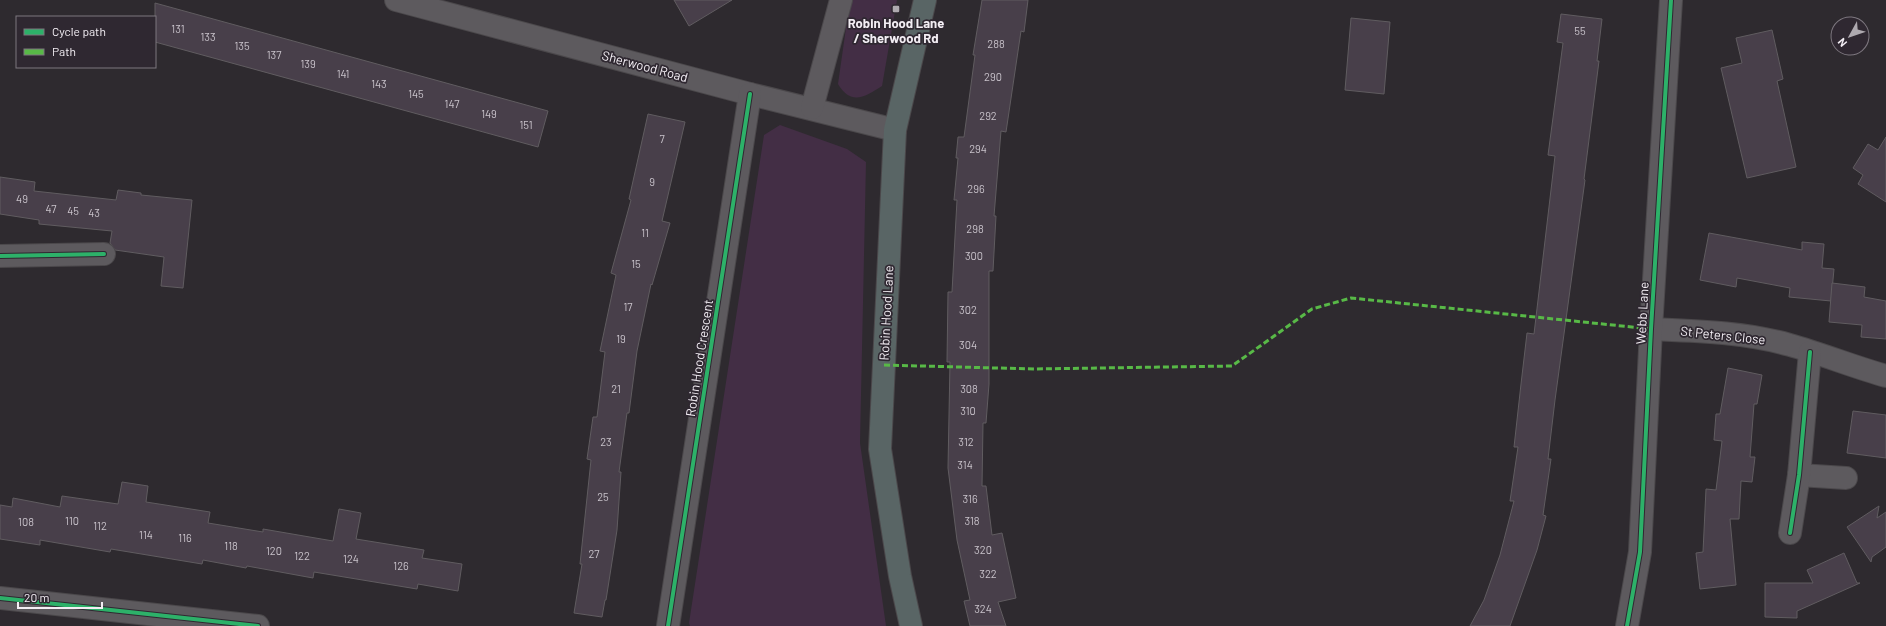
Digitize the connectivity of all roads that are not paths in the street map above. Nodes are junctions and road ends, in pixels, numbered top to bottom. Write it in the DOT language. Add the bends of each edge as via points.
graph roads {
  1 [pos="396,0"];
  2 [pos="841,0"];
  3 [pos="925,0"];
  4 [pos="1671,0"];
  5 [pos="750,94"];
  6 [pos="812,108"];
  7 [pos="895,130"];
  8 [pos="104,254"];
  9 [pos="0,256"];
  10 [pos="1650,329"];
  11 [pos="1810,352"];
  12 [pos="1886,376"];
  13 [pos="1799,476"];
  14 [pos="1846,478"];
  15 [pos="1790,533"];
  16 [pos="0,598"];
  17 [pos="258,626"];
  18 [pos="668,626"];
  19 [pos="911,626"];
  20 [pos="1627,626"];
  1 -- 5 [label="street, Sherwood Road"];
  2 -- 6 [label="street"];
  3 -- 7 [label="main road, Robin Hood Lane"];
  4 -- 10 [label="street, Webb Lane"];
  5 -- 6 [label="street, Sherwood Road"];
  5 -- 18 [label="street, Robin Hood Crescent"];
  6 -- 7 [label="street, Sherwood Road"];
  7 -- 19 [label="main road, Robin Hood Lane" via="880,449 900,576"];
  8 -- 9 [label="street"];
  10 -- 11 [label="street, St Peters Close" via="1746,335"];
  10 -- 20 [label="street, Webb Lane" via="1640,552"];
  11 -- 12 [label="street, St Peters Close"];
  11 -- 13 [label="street"];
  13 -- 14 [label="street"];
  13 -- 15 [label="street"];
  16 -- 17 [label="street"];
}
